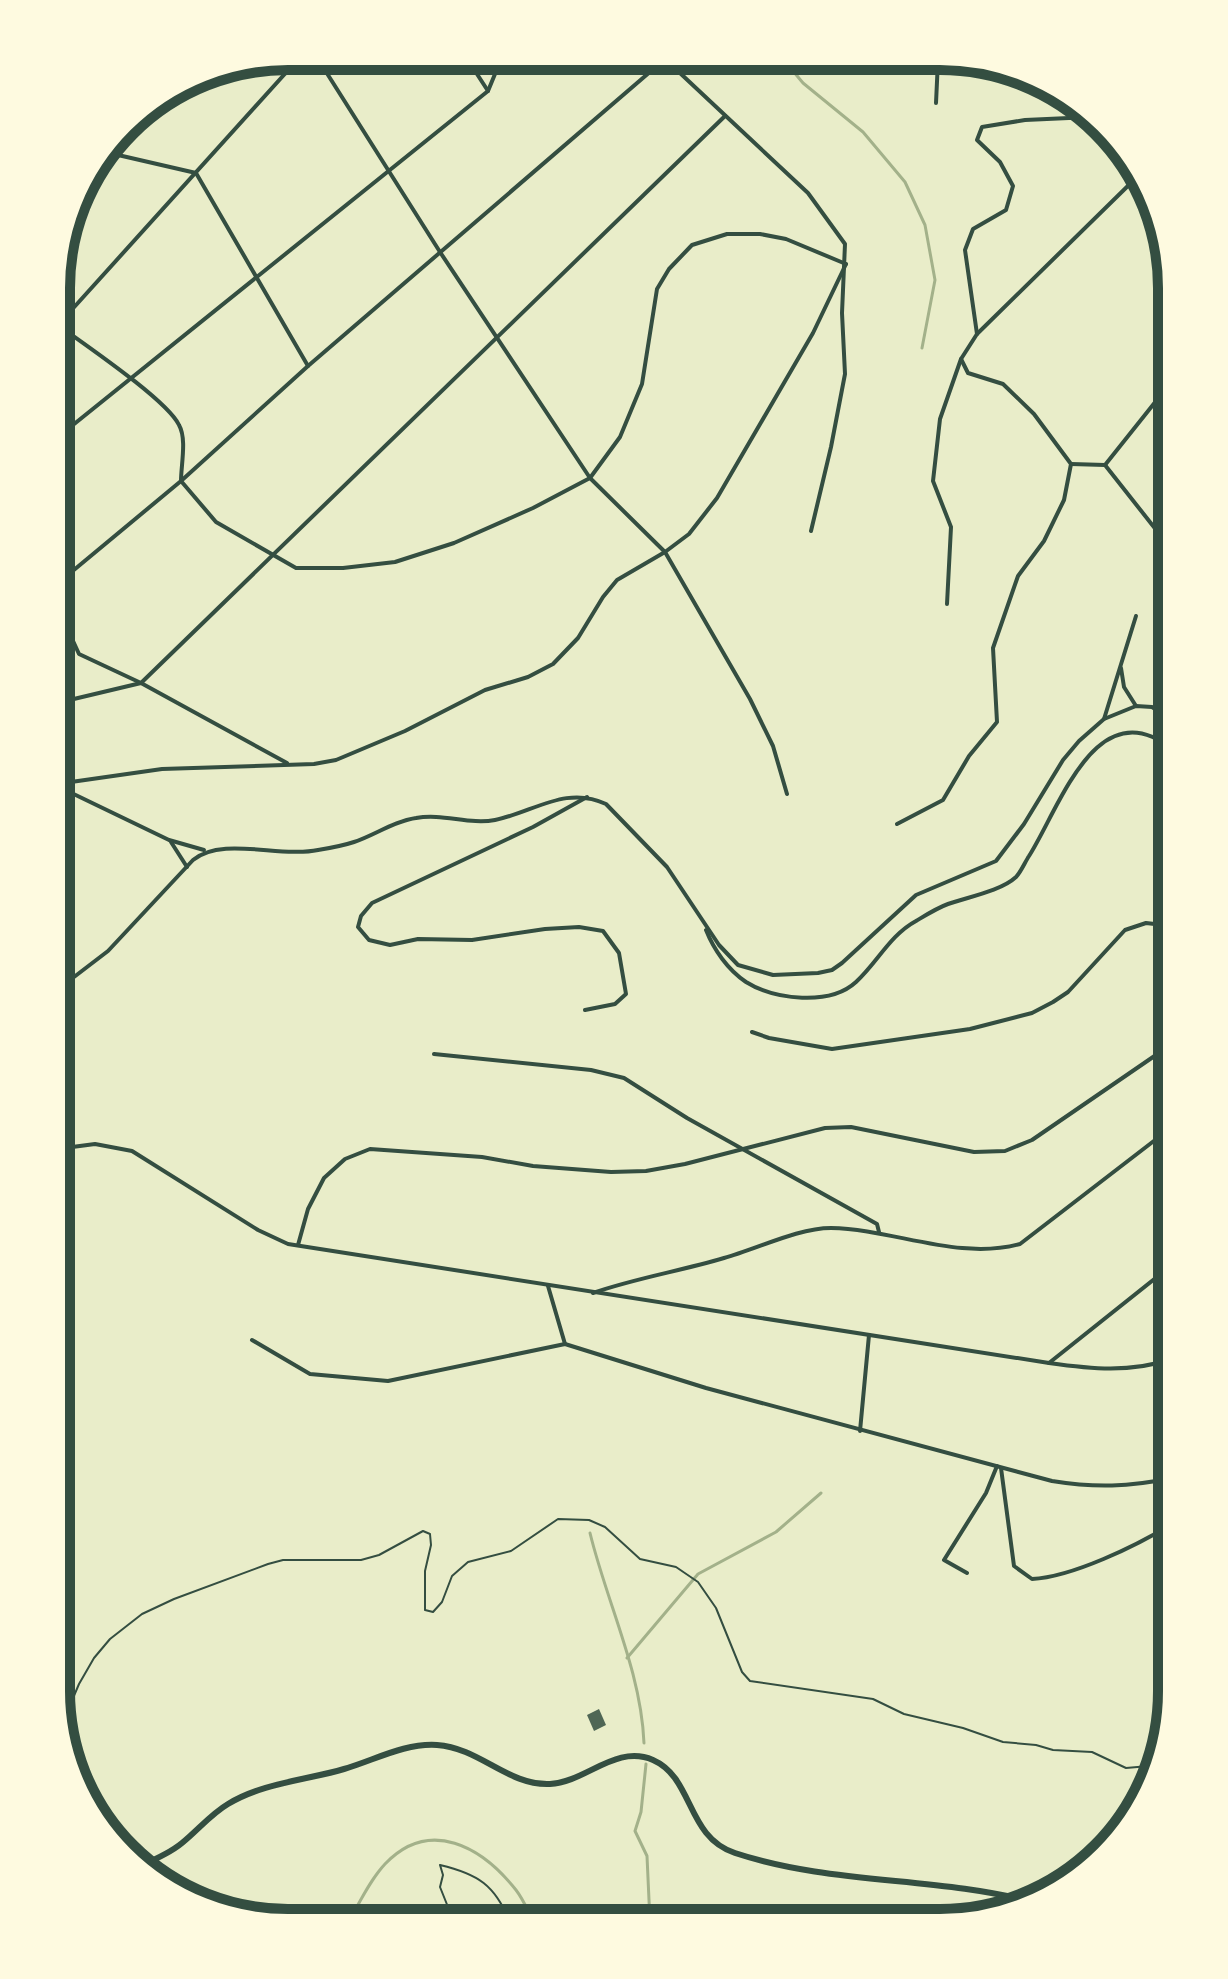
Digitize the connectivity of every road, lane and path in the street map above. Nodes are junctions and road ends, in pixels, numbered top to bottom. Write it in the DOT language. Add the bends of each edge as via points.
graph roads {
  1 [pos="288,70"];
  2 [pos="325,70"];
  3 [pos="474,70"];
  4 [pos="497,70"];
  5 [pos="652,70"];
  6 [pos="677,70"];
  7 [pos="938,70"];
  8 [pos="488,91"];
  9 [pos="936,103"];
  10 [pos="725,116"];
  11 [pos="1076,118"];
  12 [pos="115,154"];
  13 [pos="390,171"];
  14 [pos="196,173"];
  15 [pos="1131,183"];
  16 [pos="440,252"];
  17 [pos="846,264"];
  18 [pos="255,278"];
  19 [pos="70,312"];
  20 [pos="70,334"];
  21 [pos="977,334"];
  22 [pos="498,337"];
  23 [pos="961,359"];
  24 [pos="308,366"];
  25 [pos="129,379"];
  26 [pos="1158,399"];
  27 [pos="70,427"];
  28 [pos="1071,464"];
  29 [pos="1105,465"];
  30 [pos="590,478"];
  31 [pos="181,481"];
  32 [pos="811,531"];
  33 [pos="1158,532"];
  34 [pos="665,552"];
  35 [pos="272,556"];
  36 [pos="70,573"];
  37 [pos="947,604"];
  38 [pos="1136,616"];
  39 [pos="70,634"];
  40 [pos="1121,665"];
  41 [pos="141,683"];
  42 [pos="70,700"];
  43 [pos="1136,706"];
  44 [pos="1158,711"];
  45 [pos="1104,719"];
  46 [pos="1158,739"];
  47 [pos="290,764"];
  48 [pos="70,783"];
  49 [pos="70,791"];
  50 [pos="787,794"];
  51 [pos="587,797"];
  52 [pos="897,824"];
  53 [pos="169,840"];
  54 [pos="207,851"];
  55 [pos="187,867"];
  56 [pos="703,924"];
  57 [pos="1158,924"];
  58 [pos="70,980"];
  59 [pos="585,1010"];
  60 [pos="752,1032"];
  61 [pos="434,1054"];
  62 [pos="1158,1054"];
  63 [pos="1158,1138"];
  64 [pos="70,1147"];
  65 [pos="745,1149"];
  66 [pos="879,1232"];
  67 [pos="298,1245"];
  68 [pos="1158,1276"];
  69 [pos="548,1286"];
  70 [pos="593,1293"];
  71 [pos="869,1335"];
  72 [pos="252,1340"];
  73 [pos="565,1344"];
  74 [pos="1049,1363"];
  75 [pos="1158,1363"];
  76 [pos="860,1431"];
  77 [pos="999,1467"];
  78 [pos="1158,1481"];
  79 [pos="1158,1531"];
  80 [pos="967,1573"];
  81 [pos="71,1703"];
  82 [pos="1144,1766"];
  83 [pos="151,1860"];
  84 [pos="1011,1897"];
  85 [pos="449,1909"];
  86 [pos="505,1909"];
  1 -- 14 [label="street"];
  2 -- 13 [label="street"];
  3 -- 8 [label="street"];
  4 -- 8 [label="street"];
  5 -- 16 [label="street"];
  6 -- 10 [label="street"];
  7 -- 9 [label="street"];
  8 -- 13 [label="street"];
  10 -- 17 [label="street" via="808,193 845,244"];
  10 -- 22 [label="street"];
  11 -- 21 [label="street" via="982,127 977,140 1000,162 1013,186 1006,210 973,229 965,250"];
  12 -- 14 [label="street"];
  13 -- 16 [label="street"];
  13 -- 18 [label="street"];
  14 -- 18 [label="street"];
  14 -- 19 [label="street"];
  15 -- 21 [label="street"];
  16 -- 22 [label="street"];
  16 -- 24 [label="street"];
  17 -- 30 [label="street" via="760,234 727,234 692,245 657,289 642,384 620,437"];
  17 -- 32 [label="street" via="845,374"];
  17 -- 34 [label="street" via="813,333 717,498 689,534"];
  18 -- 24 [label="street"];
  18 -- 25 [label="street"];
  20 -- 25 [label="street"];
  21 -- 23 [label="street"];
  22 -- 30 [label="street"];
  22 -- 35 [label="street"];
  23 -- 28 [label="street" via="968,373 1003,384 1034,414"];
  23 -- 37 [label="street" via="940,419 933,481 951,527"];
  24 -- 31 [label="street"];
  25 -- 27 [label="street"];
  25 -- 31 [label="street" via="179,425"];
  26 -- 29 [label="street"];
  28 -- 29 [label="street"];
  28 -- 52 [label="street" via="1064,500 1044,541 1018,576 993,648 997,722 943,800"];
  29 -- 33 [label="street"];
  30 -- 34 [label="street"];
  30 -- 35 [label="street" via="454,543 395,562 296,568"];
  31 -- 35 [label="street" via="216,522"];
  31 -- 36 [label="street"];
  34 -- 47 [label="street" via="617,580 578,638 553,664 336,760"];
  34 -- 50 [label="street" via="750,699 773,746"];
  35 -- 41 [label="street"];
  38 -- 40 [label="street"];
  39 -- 41 [label="street" via="79,654"];
  40 -- 43 [label="street" via="1124,687"];
  40 -- 45 [label="street"];
  41 -- 42 [label="street"];
  41 -- 47 [label="street"];
  43 -- 44 [label="street"];
  43 -- 45 [label="street"];
  45 -- 56 [label="street" via="1063,760 996,861 916,895 832,970 773,975 748,970 729,957"];
  46 -- 56 [label="street" via="1133,731 1103,741 1068,785 1016,877 911,923 842,992 802,997 765,991 724,961"];
  47 -- 48 [label="street" via="162,769"];
  49 -- 53 [label="street"];
  51 -- 54 [label="street" via="562,797 486,821 419,817 352,842 305,852"];
  51 -- 56 [label="street" via="606,804 667,867"];
  51 -- 59 [label="street" via="372,903 358,927 369,940 390,945 556,928 603,931 619,953 626,994 615,1004"];
  53 -- 54 [label="street"];
  53 -- 55 [label="street"];
  54 -- 55 [label="street"];
  55 -- 58 [label="street" via="108,951"];
  57 -- 60 [label="street" via="1125,930 1061,997 1032,1013 970,1029 832,1049"];
  61 -- 65 [label="street" via="624,1078"];
  62 -- 65 [label="street" via="1032,1140 1005,1151 974,1152 851,1127 825,1128"];
  63 -- 66 [label="street" via="1020,1244 990,1249"];
  64 -- 67 [label="street" via="95,1144 132,1151 258,1230"];
  65 -- 66 [label="street" via="877,1224"];
  65 -- 67 [label="street" via="646,1171 611,1172 370,1149 345,1159 324,1178"];
  66 -- 70 [label="street" via="813,1230"];
  67 -- 69 [label="street"];
  68 -- 74 [label="street"];
  69 -- 70 [label="street"];
  69 -- 73 [label="street"];
  70 -- 71 [label="street"];
  71 -- 74 [label="street"];
  71 -- 76 [label="street"];
  72 -- 73 [label="street" via="310,1374 388,1381"];
  73 -- 76 [label="street"];
  74 -- 75 [label="street" via="1107,1370"];
  76 -- 77 [label="street"];
  77 -- 78 [label="street" via="1089,1487"];
  77 -- 79 [label="street" via="1014,1566 1032,1579 1082,1568"];
  77 -- 80 [label="street" via="944,1560"];
  81 -- 82 [label="path" via="94,1658 130,1621 158,1605 268,1564 361,1560 423,1531 430,1534 431,1545 425,1610 433,1612 452,1576 468,1562 511,1551 558,1519 578,1518 605,1527 640,1559 684,1570 698,1582 721,1617 750,1681 873,1699 904,1714 1003,1742 1092,1752 1126,1768"];
  83 -- 84 [label="main road" via="179,1845 239,1797 394,1751 438,1745 473,1754 518,1779 539,1784 567,1781 615,1759 649,1758 670,1773 703,1831 733,1852 841,1876"];
  85 -- 86 [label="path" via="440,1887 440,1865 484,1881"];
}
